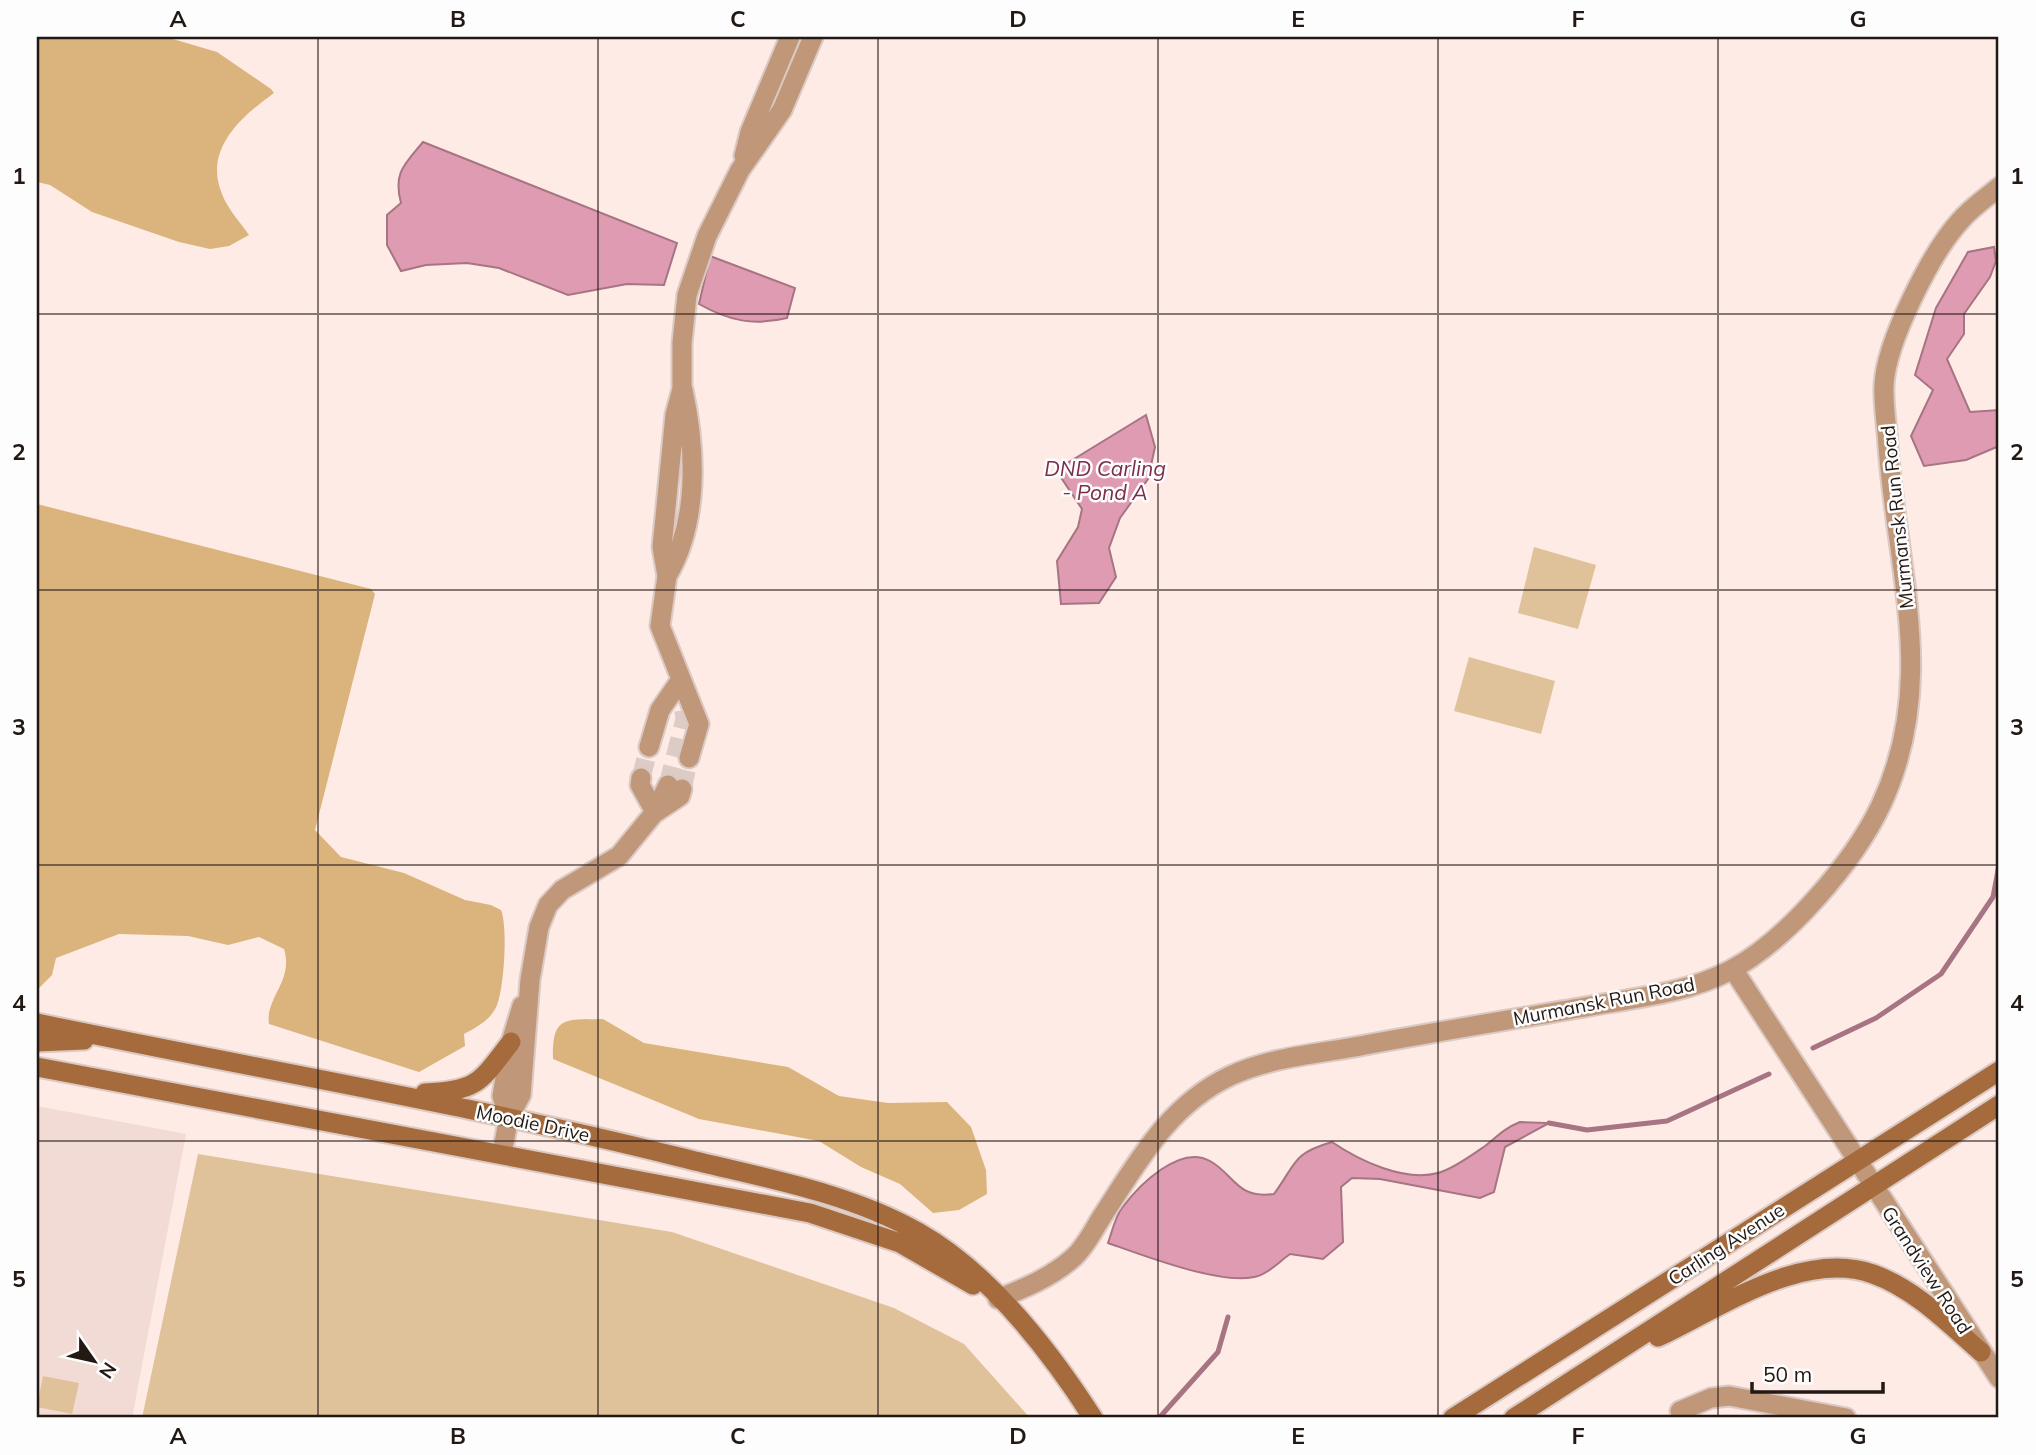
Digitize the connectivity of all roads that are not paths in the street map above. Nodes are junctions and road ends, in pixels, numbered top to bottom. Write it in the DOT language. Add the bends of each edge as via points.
graph roads {
  1 [pos="790,37"];
  2 [pos="813,37"];
  3 [pos="740,170"];
  4 [pos="1999,187"];
  5 [pos="680,681"];
  6 [pos="656,749"];
  7 [pos="690,758"];
  8 [pos="655,812"];
  9 [pos="1733,969"];
  10 [pos="530,980"];
  11 [pos="37,1023"];
  12 [pos="116,1040"];
  13 [pos="37,1042"];
  14 [pos="511,1042"];
  15 [pos="37,1067"];
  16 [pos="1999,1071"];
  17 [pos="390,1094"];
  18 [pos="1999,1105"];
  19 [pos="509,1116"];
  20 [pos="502,1153"];
  21 [pos="1857,1160"];
  22 [pos="1873,1188"];
  23 [pos="999,1299"];
  24 [pos="1980,1352"];
  25 [pos="1575,1378"];
  26 [pos="1999,1378"];
  27 [pos="1680,1411"];
  28 [pos="1092,1416"];
  29 [pos="1453,1418"];
  30 [pos="1514,1418"];
  31 [pos="1846,1418"];
  1 -- 3 [label="street" via="750,132"];
  2 -- 3 [label="street" via="782,110"];
  3 -- 5 [label="street" via="707,236 687,295 681,343 682,389 675,415 663,534 667,576 660,626"];
  4 -- 9 [label="street, Murmansk Run Road" via="1960,220 1926,268 1900,328 1884,382 1891,486 1912,656 1908,716 1894,772 1868,828 1839,873 1801,913"];
  5 -- 6 [label="street"];
  5 -- 7 [label="street" via="698,724"];
  8 -- 8 [label="street" via="680,796 661,783"];
  8 -- 10 [label="street" via="619,856 562,890 548,905 539,927"];
  9 -- 21 [label="street, Grandview Road"];
  9 -- 23 [label="street, Murmansk Run Road" via="1626,1000 1254,1066 1197,1094 1156,1133 1078,1254 1055,1273"];
  10 -- 14 [label="street"];
  10 -- 19 [label="street" via="521,1095"];
  11 -- 12 [label="main road, Moodie Drive"];
  12 -- 13 [label="main road"];
  12 -- 17 [label="main road, Moodie Drive"];
  14 -- 17 [label="main road" via="478,1083 455,1092"];
  14 -- 19 [label="street" via="502,1096"];
  15 -- 20 [label="main road, Moodie Drive"];
  16 -- 21 [label="main road, Carling Avenue"];
  17 -- 19 [label="main road, Moodie Drive"];
  18 -- 22 [label="main road, Carling Avenue"];
  19 -- 20 [label="street"];
  19 -- 23 [label="main road, Moodie Drive" via="855,1204 927,1238 969,1268"];
  20 -- 23 [label="main road, Moodie Drive" via="833,1219 900,1243"];
  21 -- 22 [label="street, Grandview Road"];
  21 -- 29 [label="main road, Carling Avenue"];
  22 -- 24 [label="street, Grandview Road"];
  22 -- 25 [label="main road, Carling Avenue"];
  23 -- 28 [label="main road, Moodie Drive" via="1054,1360"];
  24 -- 25 [label="main road" via="1930,1308 1891,1283 1852,1269 1828,1268 1783,1277"];
  24 -- 26 [label="street, Grandview Road"];
  25 -- 30 [label="main road, Carling Avenue"];
  27 -- 31 [label="street" via="1729,1396"];
}
